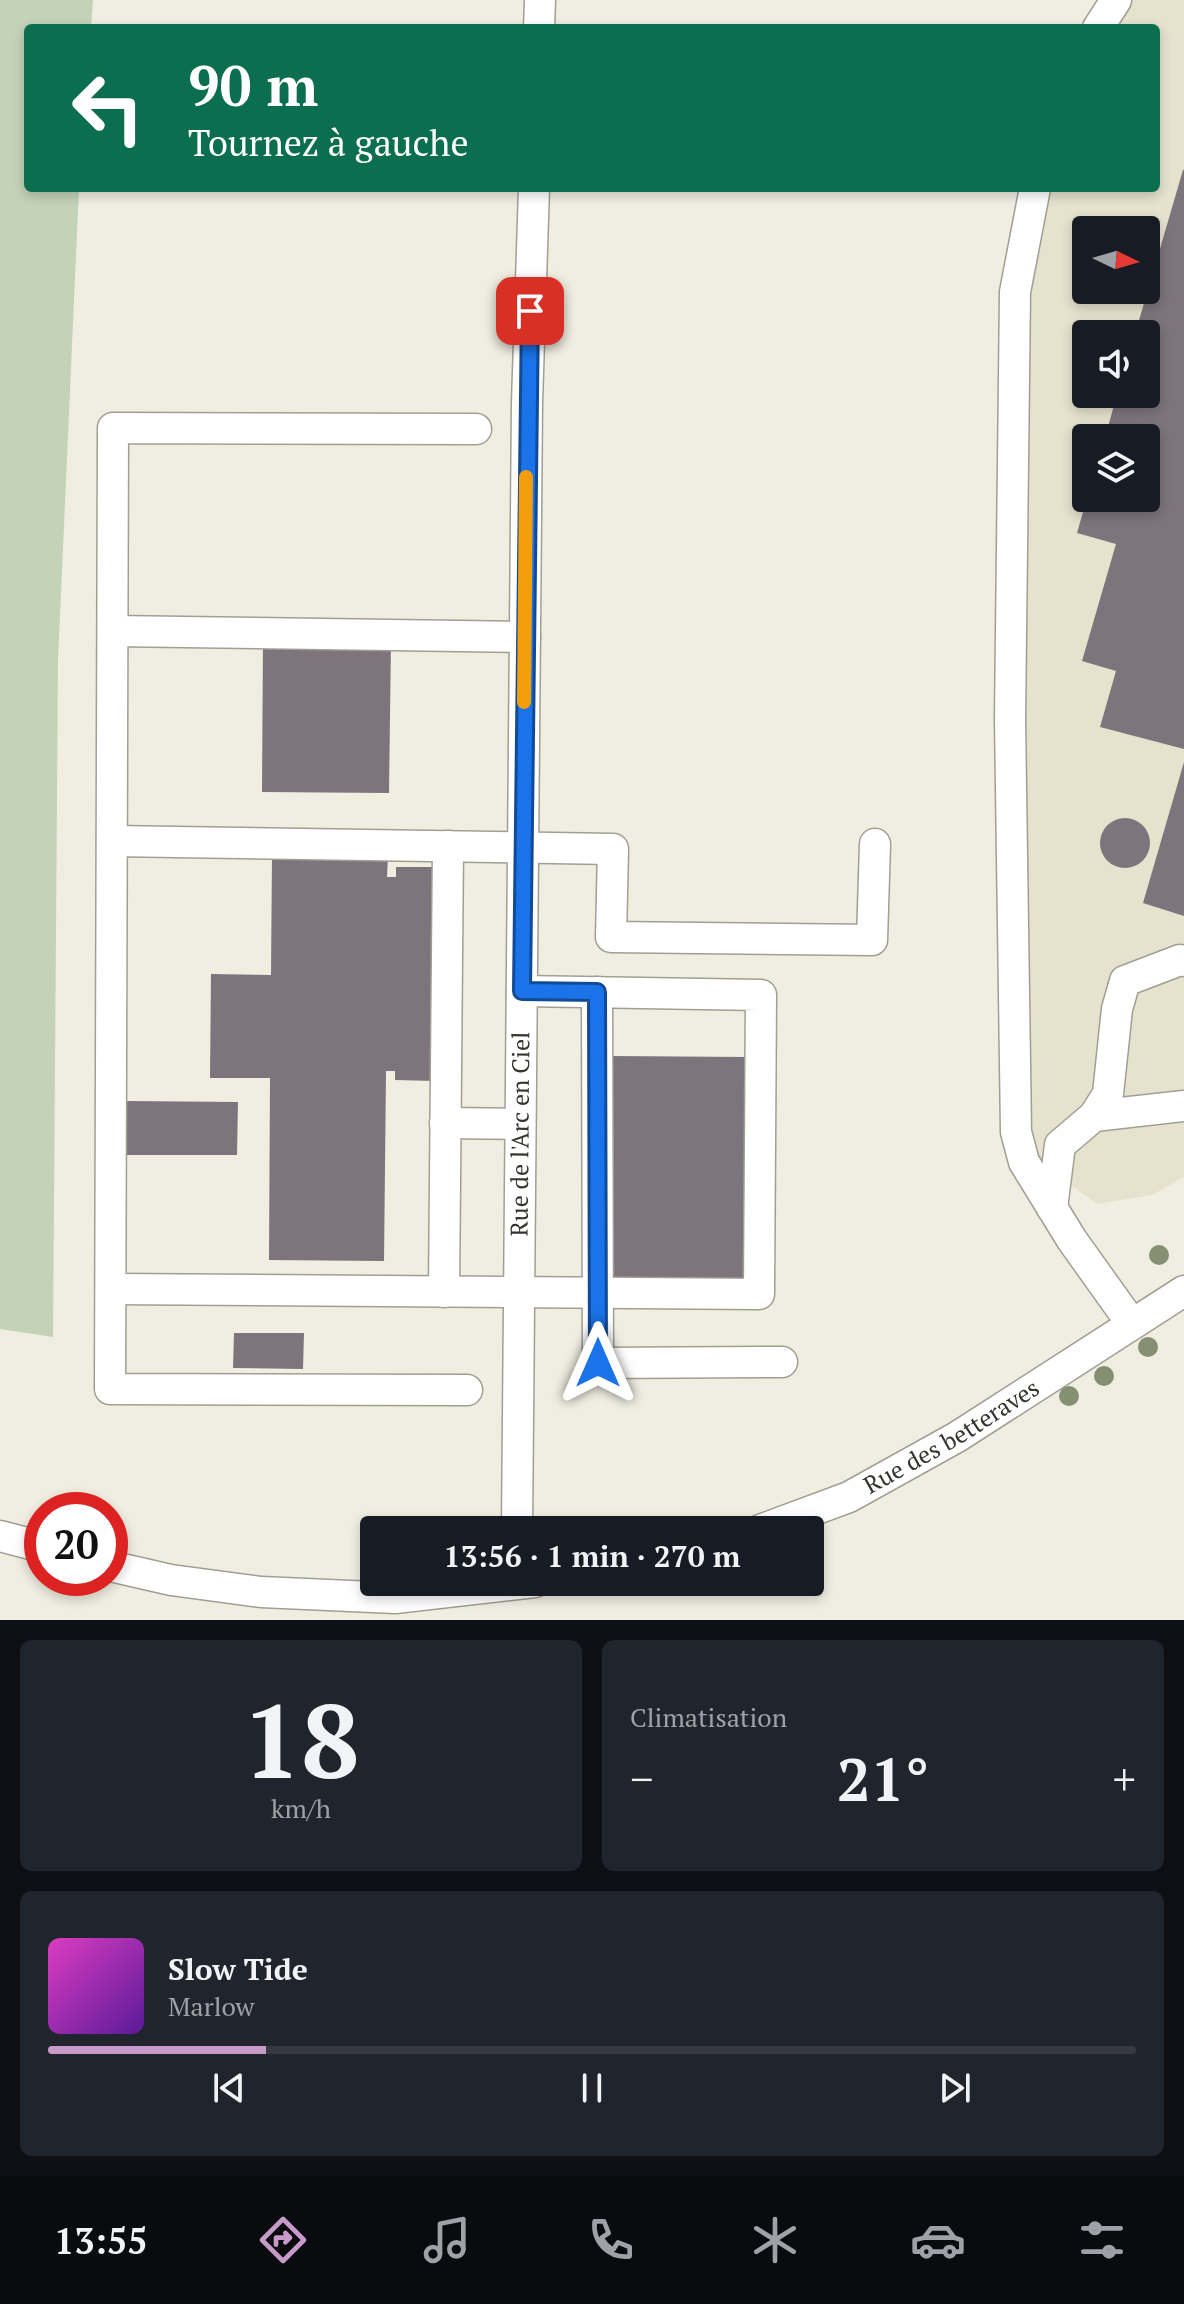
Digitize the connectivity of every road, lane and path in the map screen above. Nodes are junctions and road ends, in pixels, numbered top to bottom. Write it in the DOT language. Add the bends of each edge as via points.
graph roads {
  1 [pos="540,0"];
  2 [pos="1116,0"];
  3 [pos="539,24"];
  4 [pos="1101,24"];
  5 [pos="534,192"];
  6 [pos="1034,192"];
  7 [pos="476,429"];
  8 [pos="113,631"];
  9 [pos="525,637"];
  10 [pos="112,841"];
  11 [pos="875,844"];
  12 [pos="448,846"];
  13 [pos="523,847"];
  14 [pos="1184,961"];
  15 [pos="522,991"];
  16 [pos="597,992"];
  17 [pos="1184,1106"];
  18 [pos="1094,1116"];
  19 [pos="445,1123"];
  20 [pos="520,1124"];
  21 [pos="1052,1208"];
  22 [pos="111,1289"];
  23 [pos="1184,1291"];
  24 [pos="444,1292"];
  25 [pos="520,1293"];
  26 [pos="598,1293"];
  27 [pos="1132,1324"];
  28 [pos="782,1362"];
  29 [pos="467,1390"];
  30 [pos="517,1516"];
  31 [pos="798,1516"];
  32 [pos="0,1536"];
  33 [pos="24,1542"];
  34 [pos="128,1570"];
  35 [pos="412,1596"];
  1 -- 3 [label="street"];
  2 -- 4 [label="street"];
  5 -- 9 [label="street, Rue de l'Arc en Ciel"];
  6 -- 21 [label="street" via="1015,292 1010,719 1014,1097 1024,1162"];
  7 -- 8 [label="street" via="113,428"];
  8 -- 9 [label="street"];
  8 -- 10 [label="street"];
  9 -- 13 [label="street, Rue de l'Arc en Ciel"];
  10 -- 12 [label="street"];
  10 -- 22 [label="street"];
  11 -- 13 [label="street" via="872,940 611,937 613,849"];
  12 -- 13 [label="street"];
  12 -- 19 [label="street"];
  13 -- 15 [label="street, Rue de l'Arc en Ciel"];
  14 -- 18 [label="street" via="1125,981 1108,1094"];
  15 -- 16 [label="street"];
  15 -- 20 [label="street, Rue de l'Arc en Ciel"];
  16 -- 26 [label="street"];
  16 -- 26 [label="street" via="761,995 759,1294"];
  17 -- 18 [label="street"];
  18 -- 21 [label="street" via="1060,1145"];
  19 -- 20 [label="street"];
  19 -- 24 [label="street"];
  20 -- 25 [label="street, Rue de l'Arc en Ciel"];
  21 -- 27 [label="street"];
  22 -- 24 [label="street"];
  22 -- 29 [label="street" via="110,1389"];
  23 -- 27 [label="street, Rue des betteraves"];
  24 -- 25 [label="street"];
  25 -- 26 [label="street"];
  25 -- 30 [label="street, Rue de l'Arc en Ciel"];
  26 -- 28 [label="street" via="598,1363"];
  27 -- 31 [label="street, Rue des betteraves" via="957,1437 849,1497"];
  32 -- 33 [label="street"];
  34 -- 35 [label="street" via="261,1592"];
}
